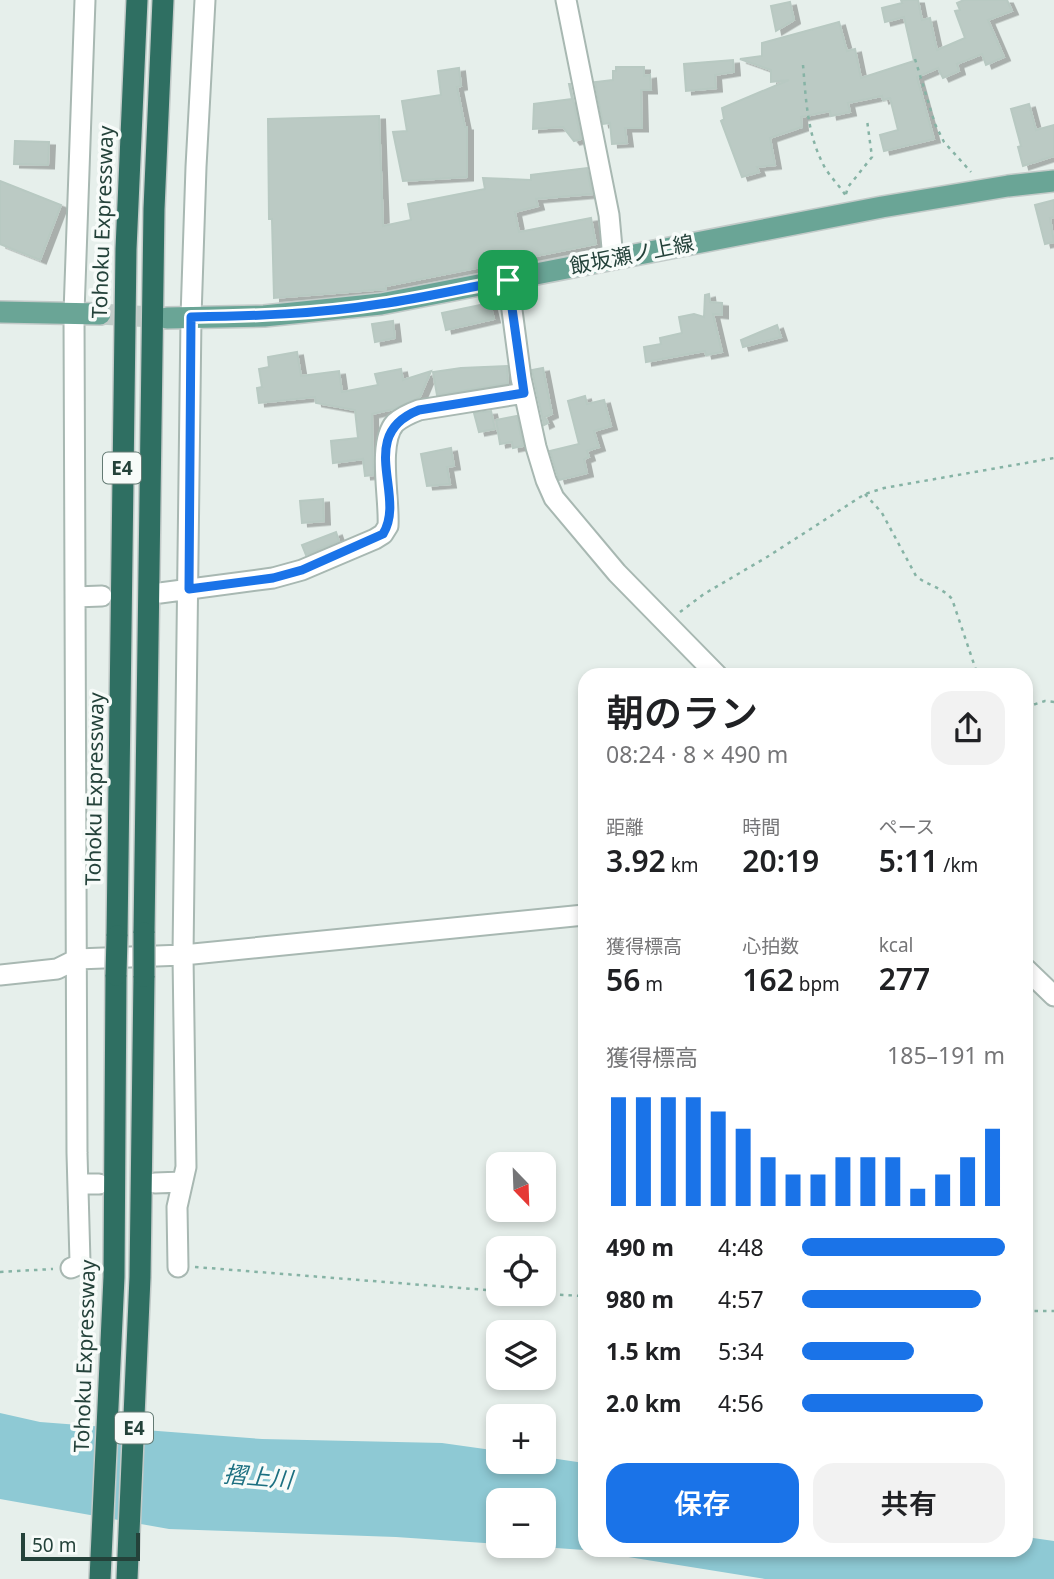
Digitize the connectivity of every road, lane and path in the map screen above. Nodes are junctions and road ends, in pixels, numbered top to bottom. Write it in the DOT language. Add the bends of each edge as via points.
graph roads {
  1 [pos="85,0"];
  2 [pos="137,0"];
  3 [pos="163,0"];
  4 [pos="205,0"];
  5 [pos="566,0"];
  6 [pos="915,59"];
  7 [pos="803,65"];
  8 [pos="867,120"];
  9 [pos="1054,181"];
  10 [pos="979,191"];
  11 [pos="848,204"];
  12 [pos="613,259"];
  13 [pos="508,280"];
  14 [pos="0,312"];
  15 [pos="74,313"];
  16 [pos="100,314"];
  17 [pos="191,317"];
  18 [pos="167,318"];
  19 [pos="524,393"];
  20 [pos="1054,458"];
  21 [pos="865,494"];
  22 [pos="189,589"];
  23 [pos="160,593"];
  24 [pos="103,596"];
  25 [pos="75,597"];
  26 [pos="666,623"];
  27 [pos="710,668"];
  28 [pos="975,668"];
  29 [pos="1054,702"];
  30 [pos="1033,705"];
  31 [pos="578,916"];
  32 [pos="183,955"];
  33 [pos="77,960"];
  34 [pos="0,975"];
  35 [pos="1033,976"];
  36 [pos="1054,996"];
  37 [pos="182,1182"];
  38 [pos="155,1183"];
  39 [pos="78,1184"];
  40 [pos="99,1184"];
  41 [pos="178,1266"];
  42 [pos="71,1268"];
  43 [pos="0,1272"];
  44 [pos="486,1290"];
  45 [pos="556,1295"];
  46 [pos="578,1296"];
  47 [pos="1033,1311"];
  48 [pos="1054,1311"];
  49 [pos="100,1579"];
  50 [pos="127,1579"];
  1 -- 15 [label="street"];
  2 -- 49 [label="highway, Tohoku Expressway / E4, bridge" via="126,249 114,1277"];
  3 -- 50 [label="highway, E4, bridge" via="154,209 140,1277"];
  4 -- 17 [label="street"];
  5 -- 12 [label="street" via="609,215"];
  6 -- 10 [label="path" via="935,124 944,142 971,172"];
  7 -- 11 [label="path" via="814,144"];
  8 -- 11 [label="path" via="872,157 848,187"];
  9 -- 10 [label="main road, 飯坂瀬ノ上線"];
  10 -- 11 [label="main road, 飯坂瀬ノ上線"];
  11 -- 12 [label="main road, 飯坂瀬ノ上線"];
  12 -- 13 [label="main road, 飯坂瀬ノ上線"];
  13 -- 17 [label="main road, 飯坂瀬ノ上線" via="340,310"];
  13 -- 19 [label="street"];
  14 -- 15 [label="main road"];
  15 -- 16 [label="main road"];
  15 -- 25 [label="street"];
  17 -- 18 [label="main road, 飯坂瀬ノ上線"];
  17 -- 22 [label="street"];
  19 -- 22 [label="street" via="419,410 394,424 386,456 388,526 375,539 273,578"];
  19 -- 26 [label="street" via="554,498"];
  20 -- 21 [label="path"];
  21 -- 26 [label="path" via="704,593"];
  21 -- 28 [label="path" via="882,513 916,576 952,599"];
  22 -- 23 [label="street"];
  22 -- 32 [label="street"];
  24 -- 25 [label="street"];
  25 -- 33 [label="street"];
  26 -- 27 [label="street"];
  29 -- 30 [label="path"];
  31 -- 32 [label="street"];
  32 -- 33 [label="street"];
  32 -- 37 [label="street" via="186,1167"];
  33 -- 34 [label="street" via="57,969"];
  33 -- 39 [label="street"];
  35 -- 36 [label="street"];
  37 -- 38 [label="street"];
  37 -- 41 [label="street" via="177,1207"];
  39 -- 40 [label="street"];
  39 -- 42 [label="street" via="80,1262"];
  41 -- 44 [label="path"];
  42 -- 43 [label="path"];
  45 -- 46 [label="path"];
  47 -- 48 [label="path"];
}
